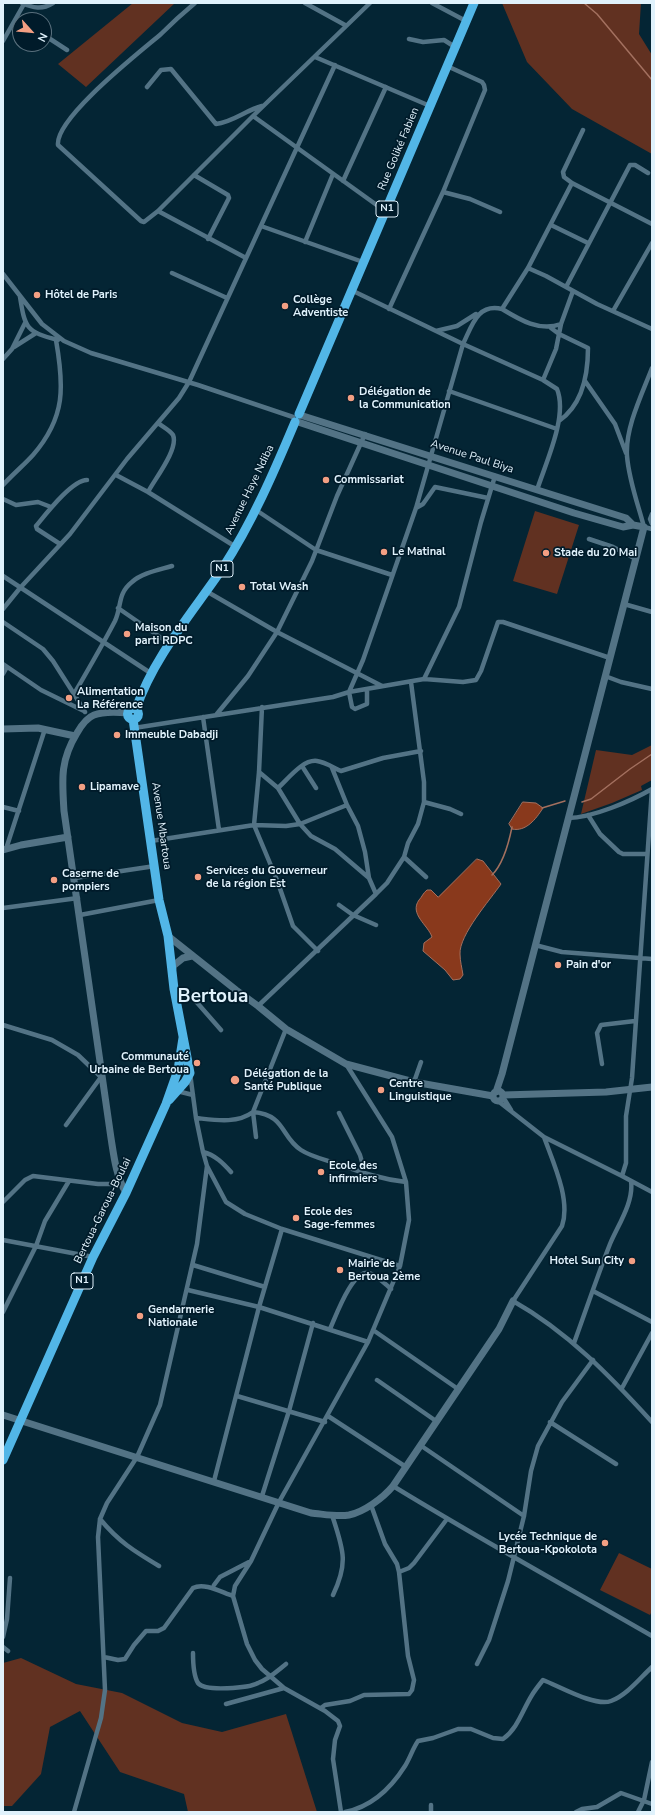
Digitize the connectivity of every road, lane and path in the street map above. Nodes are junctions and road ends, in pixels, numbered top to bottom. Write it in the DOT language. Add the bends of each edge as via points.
graph roads {
  1 [pos="53,3"];
  2 [pos="195,3"];
  3 [pos="305,3"];
  4 [pos="370,3"];
  5 [pos="432,3"];
  6 [pos="474,3"];
  7 [pos="23,4"];
  8 [pos="466,21"];
  9 [pos="345,25"];
  10 [pos="12,30"];
  11 [pos="409,39"];
  12 [pos="3,41"];
  13 [pos="52,41"];
  14 [pos="455,47"];
  15 [pos="67,50"];
  16 [pos="315,57"];
  17 [pos="335,65"];
  18 [pos="447,66"];
  19 [pos="147,87"];
  20 [pos="386,87"];
  21 [pos="262,106"];
  22 [pos="430,106"];
  23 [pos="253,116"];
  24 [pos="582,130"];
  25 [pos="296,148"];
  26 [pos="648,172"];
  27 [pos="333,174"];
  28 [pos="194,175"];
  29 [pos="343,181"];
  30 [pos="572,183"];
  31 [pos="443,192"];
  32 [pos="610,202"];
  33 [pos="158,211"];
  34 [pos="386,211"];
  35 [pos="500,212"];
  36 [pos="652,224"];
  37 [pos="551,225"];
  38 [pos="261,226"];
  39 [pos="208,239"];
  40 [pos="305,242"];
  41 [pos="588,243"];
  42 [pos="652,243"];
  43 [pos="246,258"];
  44 [pos="364,262"];
  45 [pos="528,268"];
  46 [pos="172,273"];
  47 [pos="3,274"];
  48 [pos="566,287"];
  49 [pos="351,290"];
  50 [pos="573,291"];
  51 [pos="20,296"];
  52 [pos="227,298"];
  53 [pos="390,309"];
  54 [pos="502,309"];
  55 [pos="613,311"];
  56 [pos="478,314"];
  57 [pos="25,323"];
  58 [pos="561,324"];
  59 [pos="551,328"];
  60 [pos="652,329"];
  61 [pos="436,331"];
  62 [pos="36,333"];
  63 [pos="559,334"];
  64 [pos="56,340"];
  65 [pos="64,341"];
  66 [pos="463,344"];
  67 [pos="12,349"];
  68 [pos="3,359"];
  69 [pos="652,368"];
  70 [pos="543,380"];
  71 [pos="585,381"];
  72 [pos="189,382"];
  73 [pos="449,391"];
  74 [pos="297,418"];
  75 [pos="559,421"];
  76 [pos="158,424"];
  77 [pos="557,429"];
  78 [pos="365,434"];
  79 [pos="361,443"];
  80 [pos="627,455"];
  81 [pos="431,456"];
  82 [pos="428,465"];
  83 [pos="116,475"];
  84 [pos="495,476"];
  85 [pos="87,480"];
  86 [pos="3,485"];
  87 [pos="492,486"];
  88 [pos="537,490"];
  89 [pos="148,492"];
  90 [pos="488,498"];
  91 [pos="3,499"];
  92 [pos="51,507"];
  93 [pos="416,508"];
  94 [pos="256,510"];
  95 [pos="652,514"];
  96 [pos="652,524"];
  97 [pos="633,525"];
  98 [pos="644,527"];
  99 [pos="652,529"];
  100 [pos="589,539"];
  101 [pos="60,544"];
  102 [pos="236,547"];
  103 [pos="316,550"];
  104 [pos="636,559"];
  105 [pos="172,566"];
  106 [pos="392,575"];
  107 [pos="3,576"];
  108 [pos="20,588"];
  109 [pos="206,591"];
  110 [pos="624,604"];
  111 [pos="118,608"];
  112 [pos="3,609"];
  113 [pos="652,612"];
  114 [pos="3,622"];
  115 [pos="277,632"];
  116 [pos="102,643"];
  117 [pos="170,644"];
  118 [pos="610,658"];
  119 [pos="5,665"];
  120 [pos="358,673"];
  121 [pos="3,674"];
  122 [pos="152,674"];
  123 [pos="605,676"];
  124 [pos="424,679"];
  125 [pos="411,682"];
  126 [pos="382,686"];
  127 [pos="367,690"];
  128 [pos="652,690"];
  129 [pos="349,692"];
  130 [pos="74,694"];
  131 [pos="262,707"];
  132 [pos="85,712"];
  133 [pos="94,714"];
  134 [pos="216,715"];
  135 [pos="133,717"];
  136 [pos="203,717"];
  137 [pos="3,729"];
  138 [pos="45,729"];
  139 [pos="75,736"];
  140 [pos="420,751"];
  141 [pos="302,766"];
  142 [pos="332,768"];
  143 [pos="259,772"];
  144 [pos="278,788"];
  145 [pos="316,788"];
  146 [pos="652,789"];
  147 [pos="424,802"];
  148 [pos="347,805"];
  149 [pos="3,807"];
  150 [pos="19,811"];
  151 [pos="462,814"];
  152 [pos="588,815"];
  153 [pos="568,818"];
  154 [pos="300,824"];
  155 [pos="254,826"];
  156 [pos="219,830"];
  157 [pos="68,837"];
  158 [pos="151,841"];
  159 [pos="5,850"];
  160 [pos="647,854"];
  161 [pos="404,857"];
  162 [pos="155,866"];
  163 [pos="426,877"];
  164 [pos="75,878"];
  165 [pos="369,878"];
  166 [pos="645,883"];
  167 [pos="652,884"];
  168 [pos="376,894"];
  169 [pos="78,898"];
  170 [pos="159,900"];
  171 [pos="339,904"];
  172 [pos="3,908"];
  173 [pos="80,915"];
  174 [pos="353,915"];
  175 [pos="376,925"];
  176 [pos="168,936"];
  177 [pos="535,945"];
  178 [pos="318,951"];
  179 [pos="192,956"];
  180 [pos="640,958"];
  181 [pos="652,959"];
  182 [pos="173,968"];
  183 [pos="174,988"];
  184 [pos="258,1006"];
  185 [pos="635,1021"];
  186 [pos="3,1025"];
  187 [pos="286,1029"];
  188 [pos="221,1030"];
  189 [pos="183,1038"];
  190 [pos="421,1062"];
  191 [pos="346,1064"];
  192 [pos="602,1064"];
  193 [pos="178,1070"];
  194 [pos="190,1073"];
  195 [pos="102,1077"];
  196 [pos="414,1082"];
  197 [pos="652,1087"];
  198 [pos="630,1088"];
  199 [pos="175,1089"];
  200 [pos="193,1095"];
  201 [pos="499,1096"];
  202 [pos="253,1112"];
  203 [pos="339,1113"];
  204 [pos="196,1118"];
  205 [pos="66,1125"];
  206 [pos="256,1137"];
  207 [pos="544,1137"];
  208 [pos="203,1152"];
  209 [pos="207,1166"];
  210 [pos="231,1172"];
  211 [pos="360,1172"];
  212 [pos="622,1176"];
  213 [pos="69,1181"];
  214 [pos="631,1181"];
  215 [pos="406,1182"];
  216 [pos="121,1184"];
  217 [pos="652,1192"];
  218 [pos="126,1193"];
  219 [pos="3,1202"];
  220 [pos="282,1229"];
  221 [pos="3,1240"];
  222 [pos="36,1246"];
  223 [pos="93,1257"];
  224 [pos="193,1265"];
  225 [pos="400,1266"];
  226 [pos="265,1287"];
  227 [pos="391,1289"];
  228 [pos="188,1290"];
  229 [pos="593,1290"];
  230 [pos="513,1301"];
  231 [pos="259,1307"];
  232 [pos="3,1312"];
  233 [pos="652,1322"];
  234 [pos="313,1323"];
  235 [pos="330,1329"];
  236 [pos="373,1330"];
  237 [pos="652,1333"];
  238 [pos="368,1342"];
  239 [pos="574,1343"];
  240 [pos="593,1360"];
  241 [pos="377,1380"];
  242 [pos="622,1388"];
  243 [pos="458,1389"];
  244 [pos="237,1396"];
  245 [pos="289,1411"];
  246 [pos="3,1414"];
  247 [pos="328,1416"];
  248 [pos="20,1420"];
  249 [pos="436,1421"];
  250 [pos="325,1422"];
  251 [pos="550,1422"];
  252 [pos="652,1422"];
  253 [pos="420,1445"];
  254 [pos="137,1457"];
  255 [pos="3,1460"];
  256 [pos="616,1464"];
  257 [pos="406,1467"];
  258 [pos="214,1481"];
  259 [pos="393,1486"];
  260 [pos="262,1496"];
  261 [pos="279,1502"];
  262 [pos="371,1505"];
  263 [pos="332,1515"];
  264 [pos="524,1516"];
  265 [pos="100,1519"];
  266 [pos="447,1519"];
  267 [pos="513,1556"];
  268 [pos="251,1561"];
  269 [pos="159,1566"];
  270 [pos="401,1571"];
  271 [pos="10,1578"];
  272 [pos="214,1585"];
  273 [pos="333,1595"];
  274 [pos="232,1596"];
  275 [pos="652,1636"];
  276 [pos="3,1637"];
  277 [pos="3,1647"];
  278 [pos="8,1650"];
  279 [pos="193,1653"];
  280 [pos="104,1657"];
  281 [pos="286,1664"];
  282 [pos="477,1664"];
  283 [pos="652,1667"];
  284 [pos="270,1677"];
  285 [pos="284,1688"];
  286 [pos="226,1704"];
  287 [pos="325,1711"];
  288 [pos="652,1762"];
  289 [pos="644,1800"];
  290 [pos="652,1804"];
  291 [pos="431,1805"];
  292 [pos="74,1812"];
  293 [pos="341,1812"];
  294 [pos="345,1812"];
  295 [pos="431,1812"];
  296 [pos="576,1812"];
  297 [pos="638,1812"];
  1 -- 7 [label="street" via="42,8"];
  2 -- 33 [label="street" via="133,56 84,103 68,121 58,142 62,150 141,221 146,221"];
  3 -- 9 [label="street"];
  4 -- 9 [label="street"];
  5 -- 8 [label="street"];
  6 -- 8 [label="highway, Rue Goliké Fabien / N1"];
  8 -- 14 [label="highway, Rue Goliké Fabien / N1"];
  9 -- 16 [label="street"];
  10 -- 12 [label="street"];
  11 -- 14 [label="street" via="423,42 444,40"];
  13 -- 15 [label="street"];
  14 -- 18 [label="highway, Rue Goliké Fabien / N1"];
  16 -- 17 [label="street"];
  16 -- 21 [label="street"];
  17 -- 20 [label="street"];
  17 -- 25 [label="street"];
  18 -- 22 [label="highway, Rue Goliké Fabien / N1"];
  18 -- 31 [label="street" via="482,82 485,90"];
  19 -- 21 [label="street" via="161,70 171,69 216,124 226,123 252,108"];
  20 -- 22 [label="street"];
  20 -- 29 [label="street"];
  21 -- 23 [label="street"];
  22 -- 34 [label="highway, Rue Goliké Fabien / N1"];
  23 -- 25 [label="street"];
  23 -- 28 [label="street"];
  24 -- 30 [label="street" via="564,172 564,177"];
  25 -- 27 [label="street"];
  25 -- 38 [label="street"];
  26 -- 32 [label="street" via="630,165"];
  27 -- 29 [label="street"];
  27 -- 40 [label="street"];
  28 -- 33 [label="street"];
  28 -- 39 [label="street" via="229,198"];
  29 -- 34 [label="street"];
  30 -- 32 [label="street"];
  30 -- 37 [label="street"];
  31 -- 35 [label="street" via="470,199"];
  31 -- 53 [label="street"];
  32 -- 36 [label="street"];
  32 -- 41 [label="street"];
  33 -- 39 [label="street"];
  34 -- 44 [label="highway, Rue Goliké Fabien / N1"];
  37 -- 41 [label="street"];
  37 -- 45 [label="street"];
  38 -- 40 [label="street"];
  38 -- 43 [label="street"];
  39 -- 43 [label="street"];
  40 -- 44 [label="street"];
  41 -- 48 [label="street"];
  42 -- 55 [label="street"];
  43 -- 52 [label="street"];
  44 -- 49 [label="highway, Rue Goliké Fabien / N1"];
  45 -- 48 [label="street"];
  45 -- 54 [label="street"];
  46 -- 52 [label="street"];
  47 -- 51 [label="street"];
  48 -- 50 [label="street"];
  49 -- 53 [label="street"];
  49 -- 74 [label="highway, Rue Goliké Fabien / N1"];
  50 -- 55 [label="street"];
  50 -- 58 [label="street"];
  51 -- 57 [label="street"];
  51 -- 65 [label="street" via="42,324"];
  52 -- 72 [label="street"];
  53 -- 61 [label="street"];
  54 -- 56 [label="street" via="488,309"];
  54 -- 59 [label="street" via="529,323"];
  55 -- 60 [label="street"];
  56 -- 61 [label="street" via="457,326"];
  56 -- 66 [label="street"];
  57 -- 62 [label="street"];
  57 -- 67 [label="street"];
  58 -- 59 [label="street"];
  58 -- 63 [label="street"];
  59 -- 63 [label="street"];
  61 -- 66 [label="street"];
  62 -- 64 [label="street"];
  62 -- 67 [label="street"];
  63 -- 70 [label="street" via="556,349"];
  63 -- 71 [label="street" via="588,348"];
  64 -- 65 [label="street"];
  64 -- 86 [label="street" via="61,370 61,401 57,418 33,455"];
  65 -- 72 [label="street" via="91,353"];
  66 -- 70 [label="street"];
  66 -- 73 [label="street"];
  67 -- 68 [label="street"];
  69 -- 80 [label="street" via="634,415"];
  70 -- 75 [label="street" via="556,389 560,397"];
  71 -- 75 [label="street" via="568,415"];
  71 -- 80 [label="street" via="615,424"];
  72 -- 74 [label="street"];
  72 -- 76 [label="street"];
  73 -- 77 [label="street"];
  73 -- 81 [label="street"];
  74 -- 78 [label="street, Avenue Paul Biya"];
  74 -- 79 [label="street"];
  74 -- 94 [label="highway, Avenue Haye Ndiba / N1"];
  75 -- 77 [label="street"];
  76 -- 83 [label="street"];
  76 -- 89 [label="street" via="170,432 174,440 167,460"];
  77 -- 88 [label="street"];
  78 -- 79 [label="street"];
  78 -- 81 [label="street, Avenue Paul Biya"];
  79 -- 82 [label="street"];
  79 -- 103 [label="street"];
  80 -- 98 [label="street" via="630,481"];
  81 -- 82 [label="street"];
  81 -- 84 [label="street, Avenue Paul Biya"];
  82 -- 87 [label="street"];
  82 -- 93 [label="street"];
  83 -- 89 [label="street"];
  83 -- 101 [label="street"];
  84 -- 87 [label="street"];
  84 -- 88 [label="street, Avenue Paul Biya"];
  85 -- 92 [label="street" via="79,482"];
  87 -- 90 [label="street"];
  87 -- 97 [label="street" via="623,527"];
  88 -- 97 [label="street, Avenue Paul Biya" via="626,518"];
  89 -- 102 [label="street"];
  90 -- 93 [label="street" via="435,487 423,504"];
  90 -- 124 [label="street" via="459,607"];
  91 -- 92 [label="street" via="16,505 38,502"];
  92 -- 101 [label="street" via="36,528"];
  93 -- 106 [label="street"];
  94 -- 102 [label="highway, Avenue Haye Ndiba / N1"];
  94 -- 103 [label="street"];
  95 -- 96 [label="street"];
  97 -- 98 [label="street"];
  98 -- 99 [label="street"];
  98 -- 104 [label="street"];
  100 -- 104 [label="street" via="613,547"];
  101 -- 108 [label="street"];
  102 -- 109 [label="highway, Avenue Haye Ndiba / N1"];
  103 -- 106 [label="street"];
  103 -- 115 [label="street"];
  104 -- 110 [label="street"];
  105 -- 111 [label="street" via="132,581 124,590"];
  106 -- 120 [label="street"];
  107 -- 108 [label="street"];
  108 -- 112 [label="street"];
  108 -- 116 [label="street"];
  109 -- 115 [label="street"];
  109 -- 117 [label="highway, Avenue Haye Ndiba / N1"];
  110 -- 113 [label="street"];
  110 -- 118 [label="street"];
  111 -- 116 [label="street" via="115,621"];
  111 -- 117 [label="street"];
  114 -- 130 [label="street" via="42,649 53,661"];
  115 -- 120 [label="street"];
  115 -- 134 [label="street" via="248,676"];
  116 -- 122 [label="street"];
  116 -- 130 [label="street"];
  117 -- 122 [label="highway, Avenue Haye Ndiba / N1"];
  118 -- 123 [label="street"];
  118 -- 124 [label="street" via="498,622 476,680 463,682"];
  119 -- 121 [label="street"];
  119 -- 132 [label="street" via="41,690"];
  120 -- 126 [label="street"];
  120 -- 129 [label="street"];
  122 -- 135 [label="highway, Avenue Haye Ndiba / N1"];
  123 -- 128 [label="street"];
  123 -- 153 [label="street"];
  124 -- 125 [label="street"];
  125 -- 126 [label="street"];
  125 -- 140 [label="street"];
  126 -- 127 [label="street"];
  127 -- 129 [label="street"];
  127 -- 129 [label="street" via="366,704 355,709 352,707"];
  129 -- 131 [label="street" via="333,697"];
  130 -- 132 [label="street"];
  131 -- 134 [label="street"];
  131 -- 143 [label="street"];
  132 -- 133 [label="street"];
  133 -- 135 [label="street" via="110,712"];
  133 -- 139 [label="street" via="82,724"];
  134 -- 136 [label="street"];
  135 -- 136 [label="street"];
  135 -- 158 [label="highway, Avenue Mbartoua / N1"];
  136 -- 156 [label="street"];
  137 -- 138 [label="street"];
  138 -- 139 [label="street"];
  138 -- 150 [label="street"];
  139 -- 157 [label="street" via="64,764 64,811"];
  140 -- 142 [label="street" via="383,758 349,770"];
  140 -- 147 [label="street"];
  141 -- 142 [label="street" via="319,761"];
  141 -- 144 [label="street"];
  141 -- 145 [label="street"];
  142 -- 148 [label="street"];
  143 -- 144 [label="street"];
  143 -- 155 [label="street"];
  144 -- 154 [label="street"];
  146 -- 152 [label="street" via="638,797"];
  146 -- 160 [label="street"];
  147 -- 151 [label="street" via="450,808"];
  147 -- 161 [label="street"];
  148 -- 154 [label="street"];
  148 -- 165 [label="street" via="358,826"];
  149 -- 150 [label="street"];
  150 -- 159 [label="street"];
  152 -- 153 [label="street"];
  152 -- 160 [label="street" via="600,834 619,852"];
  153 -- 177 [label="street"];
  154 -- 155 [label="street"];
  154 -- 165 [label="street" via="311,836 334,849"];
  155 -- 156 [label="street"];
  155 -- 178 [label="street" via="293,926"];
  156 -- 158 [label="street"];
  157 -- 159 [label="street"];
  157 -- 164 [label="street"];
  158 -- 162 [label="highway, Avenue Mbartoua / N1"];
  160 -- 166 [label="street"];
  161 -- 163 [label="street"];
  161 -- 168 [label="street"];
  162 -- 164 [label="street"];
  162 -- 170 [label="highway, Avenue Mbartoua / N1"];
  164 -- 169 [label="street"];
  165 -- 168 [label="street"];
  166 -- 167 [label="street"];
  166 -- 180 [label="street"];
  168 -- 174 [label="street"];
  169 -- 172 [label="street"];
  169 -- 173 [label="street"];
  170 -- 173 [label="street"];
  170 -- 176 [label="highway, Avenue Mbartoua / N1"];
  171 -- 174 [label="street"];
  173 -- 195 [label="street"];
  174 -- 175 [label="street"];
  174 -- 178 [label="street"];
  176 -- 179 [label="street"];
  176 -- 182 [label="highway, N1"];
  177 -- 180 [label="street" via="562,952"];
  177 -- 201 [label="street" via="502,1074"];
  178 -- 184 [label="street"];
  179 -- 182 [label="street" via="177,962"];
  179 -- 184 [label="street"];
  180 -- 181 [label="street"];
  180 -- 185 [label="street"];
  182 -- 183 [label="highway, N1"];
  183 -- 188 [label="street" via="193,998"];
  183 -- 189 [label="highway, N1"];
  184 -- 187 [label="street"];
  185 -- 192 [label="street" via="600,1025 598,1033"];
  185 -- 198 [label="street"];
  186 -- 195 [label="street" via="52,1040 78,1054"];
  187 -- 191 [label="street"];
  187 -- 202 [label="street"];
  189 -- 193 [label="highway, N1"];
  189 -- 194 [label="highway, N1"];
  190 -- 196 [label="street"];
  191 -- 196 [label="street"];
  191 -- 215 [label="street" via="392,1137"];
  193 -- 194 [label="street"];
  193 -- 199 [label="highway, Bertoua-Garoua-Boulai / N1"];
  194 -- 199 [label="highway, Bertoua-Garoua-Boulai / N1"];
  194 -- 200 [label="street"];
  195 -- 205 [label="street"];
  195 -- 216 [label="street"];
  196 -- 201 [label="street"];
  197 -- 198 [label="street"];
  198 -- 201 [label="street" via="606,1092"];
  198 -- 212 [label="street" via="626,1116 626,1163"];
  199 -- 200 [label="street"];
  199 -- 218 [label="highway, Bertoua-Garoua-Boulai / N1"];
  200 -- 204 [label="street"];
  201 -- 207 [label="street" via="512,1112"];
  202 -- 204 [label="street" via="246,1117 226,1120"];
  202 -- 206 [label="street"];
  202 -- 211 [label="street" via="262,1113 278,1122 305,1153"];
  203 -- 211 [label="street" via="360,1155"];
  204 -- 208 [label="street"];
  207 -- 212 [label="street"];
  207 -- 230 [label="street" via="554,1163 565,1216 562,1226"];
  208 -- 209 [label="street"];
  208 -- 210 [label="street" via="221,1161"];
  209 -- 220 [label="street" via="226,1202 245,1214"];
  209 -- 224 [label="street"];
  211 -- 215 [label="street" via="385,1180"];
  212 -- 214 [label="street"];
  213 -- 216 [label="street"];
  213 -- 219 [label="street" via="29,1177"];
  213 -- 222 [label="street" via="45,1221"];
  214 -- 217 [label="street"];
  214 -- 229 [label="street" via="632,1189"];
  215 -- 225 [label="street" via="409,1220"];
  216 -- 218 [label="street"];
  218 -- 223 [label="highway, Bertoua-Garoua-Boulai / N1"];
  220 -- 225 [label="street"];
  220 -- 226 [label="street"];
  221 -- 222 [label="street"];
  222 -- 223 [label="street"];
  222 -- 232 [label="street"];
  223 -- 248 [label="highway, Bertoua-Garoua-Boulai / N1"];
  224 -- 226 [label="street"];
  224 -- 228 [label="street"];
  225 -- 227 [label="street"];
  226 -- 231 [label="street"];
  227 -- 235 [label="street" via="370,1273 357,1277"];
  227 -- 236 [label="street"];
  228 -- 231 [label="street"];
  228 -- 254 [label="street" via="160,1405"];
  229 -- 233 [label="street"];
  229 -- 239 [label="street"];
  230 -- 239 [label="street" via="535,1313"];
  230 -- 243 [label="street" via="499,1329"];
  231 -- 234 [label="street"];
  231 -- 244 [label="street"];
  234 -- 235 [label="street"];
  234 -- 245 [label="street"];
  235 -- 238 [label="street"];
  236 -- 238 [label="street"];
  236 -- 243 [label="street"];
  237 -- 242 [label="street"];
  238 -- 247 [label="street"];
  239 -- 240 [label="street"];
  240 -- 242 [label="street"];
  240 -- 251 [label="street"];
  241 -- 249 [label="street"];
  242 -- 252 [label="street"];
  243 -- 249 [label="street"];
  244 -- 245 [label="street"];
  244 -- 258 [label="street"];
  245 -- 250 [label="street"];
  245 -- 260 [label="street"];
  246 -- 248 [label="street"];
  247 -- 250 [label="street"];
  247 -- 257 [label="street"];
  248 -- 254 [label="street"];
  248 -- 255 [label="highway, Bertoua-Garoua-Boulai / N1"];
  249 -- 253 [label="street"];
  250 -- 261 [label="street"];
  251 -- 256 [label="street"];
  251 -- 264 [label="street" via="538,1446 531,1471"];
  253 -- 257 [label="street"];
  253 -- 264 [label="street"];
  254 -- 258 [label="street"];
  254 -- 265 [label="street"];
  257 -- 259 [label="street"];
  258 -- 260 [label="street"];
  259 -- 262 [label="street"];
  259 -- 266 [label="street"];
  260 -- 261 [label="street"];
  261 -- 263 [label="street" via="311,1513"];
  261 -- 268 [label="street"];
  262 -- 263 [label="street" via="349,1515"];
  262 -- 270 [label="street" via="385,1544"];
  263 -- 273 [label="street" via="343,1553 344,1568"];
  264 -- 267 [label="street"];
  265 -- 269 [label="street" via="115,1537"];
  265 -- 280 [label="street" via="98,1537"];
  266 -- 267 [label="street"];
  266 -- 270 [label="street" via="414,1563"];
  267 -- 275 [label="street"];
  267 -- 282 [label="street" via="508,1581 489,1640"];
  268 -- 272 [label="street" via="220,1577"];
  268 -- 274 [label="street" via="241,1575"];
  270 -- 287 [label="street" via="408,1656 414,1680 412,1690 409,1694 364,1695 350,1701 325,1705 322,1708"];
  271 -- 276 [label="street" via="8,1619"];
  274 -- 280 [label="street" via="198,1585 192,1588 164,1628 146,1631 125,1659"];
  274 -- 284 [label="street" via="247,1644 255,1660"];
  277 -- 278 [label="street"];
  279 -- 284 [label="street" via="198,1683 206,1688 253,1685"];
  280 -- 292 [label="street" via="105,1690 100,1718"];
  281 -- 284 [label="street"];
  283 -- 294 [label="street" via="620,1696 603,1702 543,1680 510,1734 503,1740 471,1729 458,1729 418,1741 405,1766 377,1798 364,1806"];
  284 -- 285 [label="street"];
  285 -- 286 [label="street"];
  285 -- 287 [label="street"];
  287 -- 293 [label="street" via="338,1721 340,1726 333,1759"];
  288 -- 289 [label="street"];
  289 -- 290 [label="street"];
  289 -- 296 [label="street" via="621,1792 597,1807 582,1808"];
  289 -- 297 [label="street"];
  291 -- 295 [label="street"];
}
